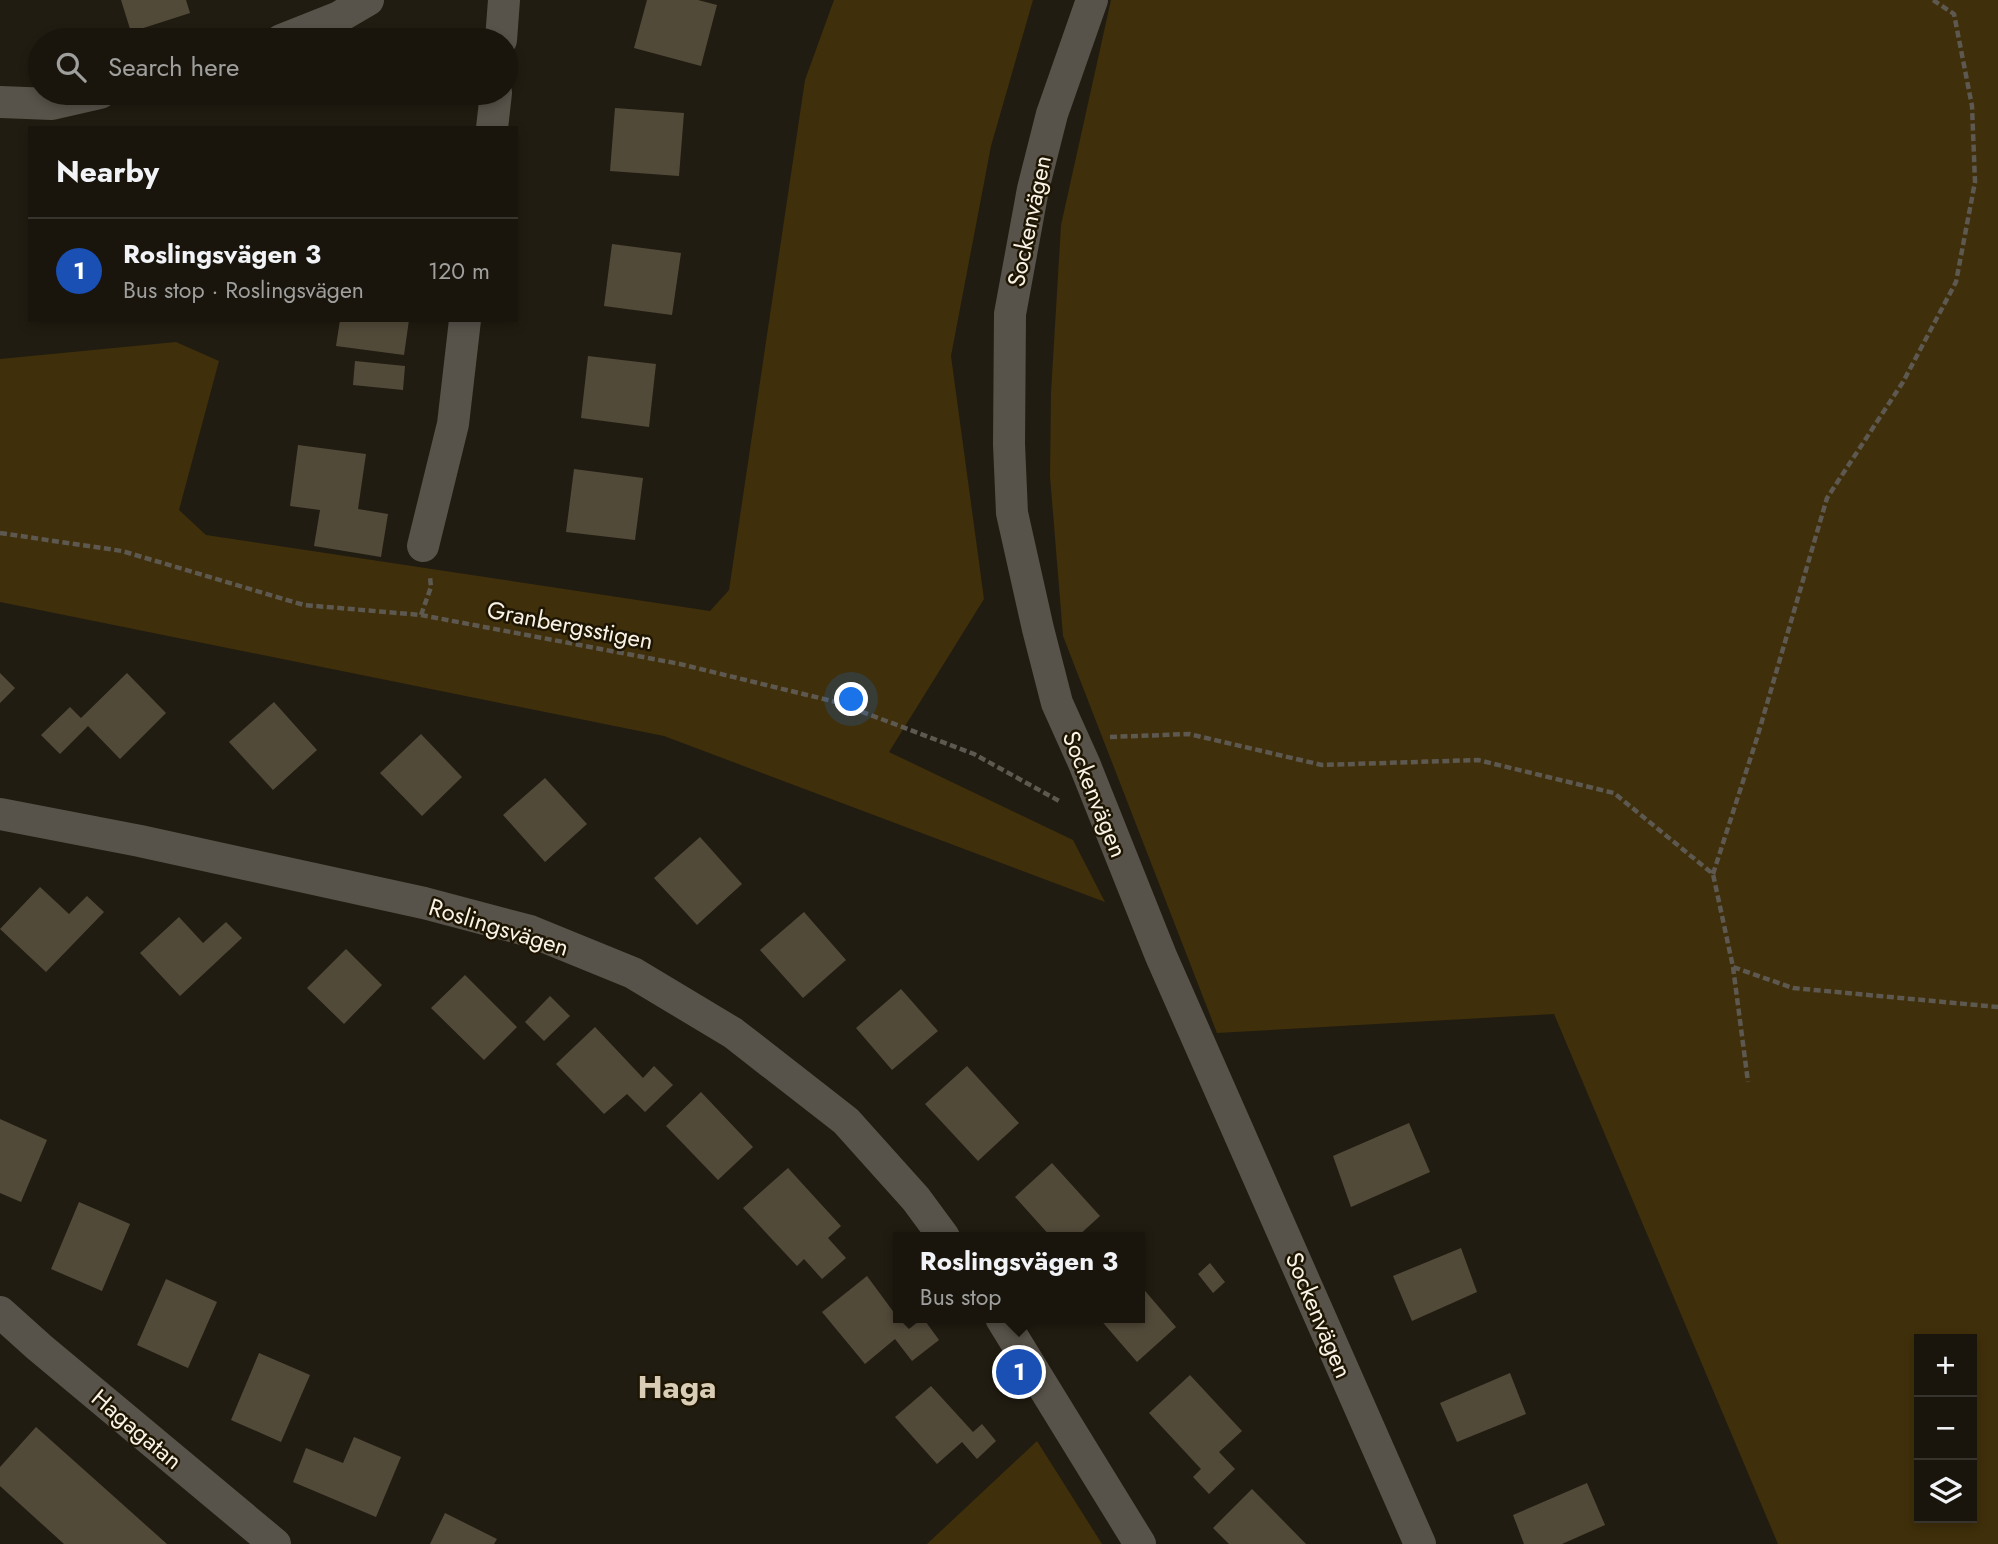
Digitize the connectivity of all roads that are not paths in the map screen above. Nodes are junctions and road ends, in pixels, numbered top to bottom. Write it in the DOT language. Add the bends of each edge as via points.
graph roads {
  1 [pos="368,0"];
  2 [pos="504,0"];
  3 [pos="1092,0"];
  4 [pos="312,28"];
  5 [pos="503,28"];
  6 [pos="0,102"];
  7 [pos="28,103"];
  8 [pos="495,105"];
  9 [pos="492,126"];
  10 [pos="465,322"];
  11 [pos="423,546"];
  12 [pos="0,814"];
  13 [pos="940,1232"];
  14 [pos="0,1312"];
  15 [pos="1004,1323"];
  16 [pos="275,1544"];
  17 [pos="1140,1544"];
  18 [pos="1420,1544"];
  1 -- 4 [label="street"];
  2 -- 5 [label="street"];
  3 -- 18 [label="street, Sockenvägen" via="1052,114 1010,314 1012,513 1057,703 1193,1031"];
  6 -- 7 [label="street"];
  8 -- 9 [label="street"];
  10 -- 11 [label="street" via="453,424"];
  12 -- 13 [label="street, Roslingsvägen" via="424,903 530,931 633,973 733,1033 846,1121"];
  14 -- 16 [label="street, Hagagatan"];
  15 -- 17 [label="street"];
}
